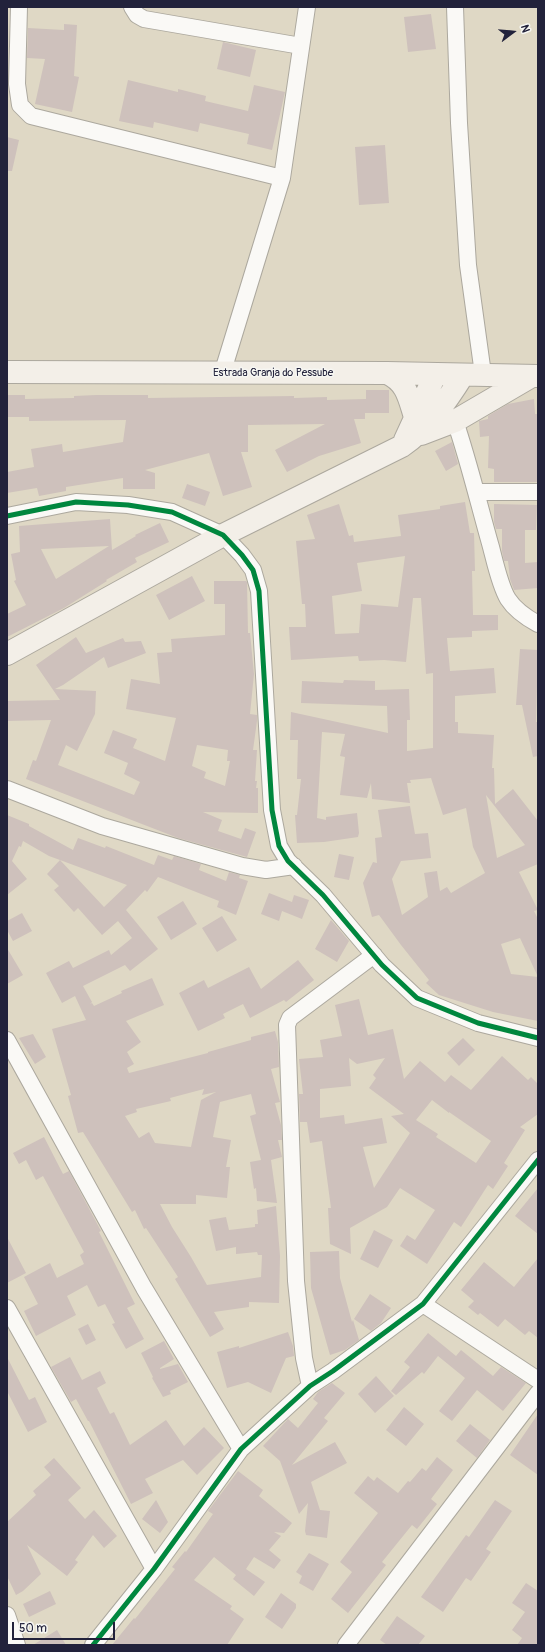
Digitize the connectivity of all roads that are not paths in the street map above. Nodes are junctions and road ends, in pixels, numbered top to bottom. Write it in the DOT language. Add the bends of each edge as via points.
graph roads {
  1 [pos="19,7"];
  2 [pos="132,7"];
  3 [pos="307,7"];
  4 [pos="455,7"];
  5 [pos="301,46"];
  6 [pos="282,178"];
  7 [pos="7,372"];
  8 [pos="387,373"];
  9 [pos="222,374"];
  10 [pos="435,374"];
  11 [pos="473,374"];
  12 [pos="535,376"];
  13 [pos="455,421"];
  14 [pos="411,433"];
  15 [pos="476,492"];
  16 [pos="538,492"];
  17 [pos="7,516"];
  18 [pos="223,535"];
  19 [pos="538,624"];
  20 [pos="7,654"];
  21 [pos="7,789"];
  22 [pos="294,866"];
  23 [pos="374,955"];
  24 [pos="538,1038"];
  25 [pos="7,1040"];
  26 [pos="538,1160"];
  27 [pos="423,1304"];
  28 [pos="7,1308"];
  29 [pos="538,1380"];
  30 [pos="310,1386"];
  31 [pos="538,1393"];
  32 [pos="241,1449"];
  33 [pos="154,1569"];
  34 [pos="7,1615"];
  35 [pos="7,1642"];
  36 [pos="14,1645"];
  37 [pos="17,1645"];
  38 [pos="93,1645"];
  39 [pos="346,1645"];
  1 -- 6 [label="street" via="17,84 20,105 31,116"];
  2 -- 5 [label="street" via="137,15 144,19"];
  3 -- 5 [label="street"];
  4 -- 11 [label="street"];
  5 -- 6 [label="street"];
  6 -- 9 [label="street"];
  7 -- 9 [label="main road, Estrada Granja do Pessube"];
  8 -- 9 [label="main road, Estrada Granja do Pessube"];
  8 -- 10 [label="main road, Estrada Granja do Pessube"];
  8 -- 14 [label="main road" via="397,378 406,389"];
  10 -- 11 [label="main road, Estrada Granja do Pessube"];
  10 -- 14 [label="main road"];
  11 -- 12 [label="main road, Estrada Granja do Pessube"];
  11 -- 14 [label="main road" via="437,413"];
  12 -- 13 [label="main road"];
  13 -- 14 [label="main road"];
  13 -- 15 [label="street" via="468,457"];
  14 -- 18 [label="main road"];
  15 -- 16 [label="street"];
  15 -- 19 [label="street" via="498,575 508,599 524,616"];
  17 -- 18 [label="street" via="76,502 128,504 172,512"];
  18 -- 20 [label="main road"];
  18 -- 22 [label="street" via="253,570 259,591 272,810 279,846"];
  21 -- 22 [label="street" via="102,826 242,866 266,870"];
  22 -- 23 [label="street" via="323,895"];
  23 -- 24 [label="street" via="417,998 478,1023"];
  23 -- 30 [label="street" via="290,1018 287,1025 296,1281 304,1358"];
  25 -- 32 [label="street" via="144,1288"];
  26 -- 27 [label="street"];
  27 -- 29 [label="street"];
  27 -- 30 [label="street"];
  28 -- 33 [label="street"];
  30 -- 32 [label="street"];
  31 -- 39 [label="street"];
  32 -- 33 [label="street"];
  33 -- 38 [label="street"];
  34 -- 37 [label="street"];
  35 -- 36 [label="street"];
}
